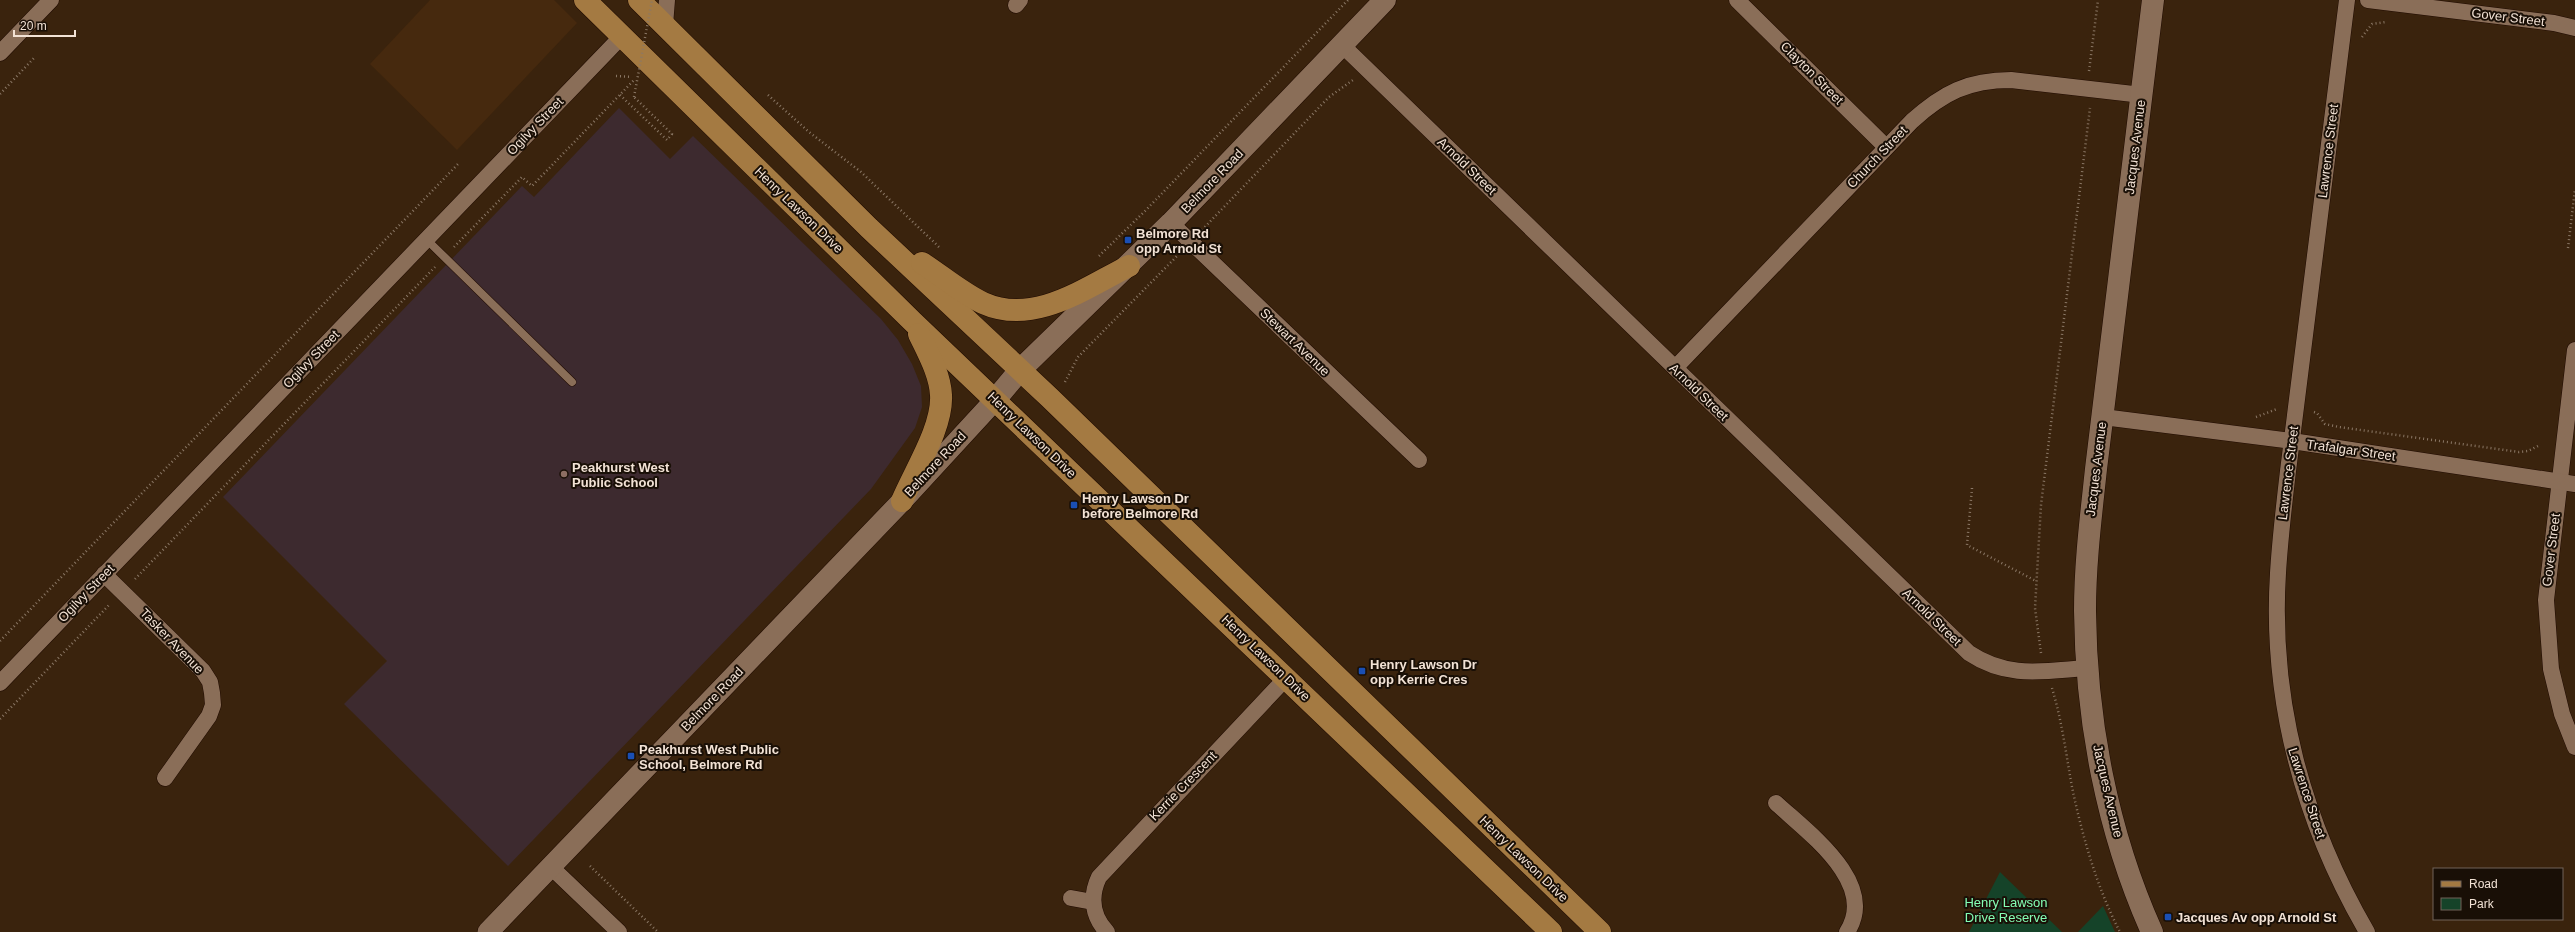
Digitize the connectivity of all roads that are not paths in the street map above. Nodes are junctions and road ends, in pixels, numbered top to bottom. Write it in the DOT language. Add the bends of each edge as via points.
graph roads {
  1 [pos="51,0"];
  2 [pos="585,0"];
  3 [pos="639,0"];
  4 [pos="667,0"];
  5 [pos="1385,0"];
  6 [pos="1737,0"];
  7 [pos="2153,0"];
  8 [pos="2347,0"];
  9 [pos="2368,0"];
  10 [pos="665,25"];
  11 [pos="2575,28"];
  12 [pos="622,36"];
  13 [pos="1342,45"];
  14 [pos="0,53"];
  15 [pos="2142,95"];
  16 [pos="1886,147"];
  17 [pos="1171,223"];
  18 [pos="869,228"];
  19 [pos="426,239"];
  20 [pos="1129,266"];
  21 [pos="912,321"];
  22 [pos="2575,350"];
  23 [pos="1675,368"];
  24 [pos="1020,370"];
  25 [pos="572,382"];
  26 [pos="995,400"];
  27 [pos="2103,417"];
  28 [pos="2292,441"];
  29 [pos="1419,460"];
  30 [pos="2559,480"];
  31 [pos="2575,484"];
  32 [pos="902,501"];
  33 [pos="104,574"];
  34 [pos="2087,668"];
  35 [pos="1286,677"];
  36 [pos="0,683"];
  37 [pos="2575,747"];
  38 [pos="165,778"];
  39 [pos="1776,803"];
  40 [pos="551,867"];
  41 [pos="1071,898"];
  42 [pos="1093,902"];
  43 [pos="488,932"];
  44 [pos="619,932"];
  45 [pos="1107,932"];
  46 [pos="1551,932"];
  47 [pos="1600,932"];
  48 [pos="1847,932"];
  49 [pos="2152,932"];
  50 [pos="2367,932"];
  1 -- 14 [label="street"];
  2 -- 12 [label="main road, Henry Lawson Drive"];
  3 -- 10 [label="main road, Henry Lawson Drive"];
  4 -- 10 [label="street"];
  5 -- 13 [label="main road, Belmore Road"];
  6 -- 16 [label="street, Clayton Street"];
  7 -- 15 [label="main road, Jacques Avenue"];
  8 -- 28 [label="street, Lawrence Street"];
  9 -- 11 [label="street, Gover Street" via="2554,23"];
  10 -- 18 [label="main road, Henry Lawson Drive"];
  12 -- 19 [label="street, Ogilvy Street"];
  12 -- 21 [label="main road, Henry Lawson Drive"];
  13 -- 17 [label="main road, Belmore Road"];
  13 -- 23 [label="street, Arnold Street"];
  15 -- 16 [label="street, Church Street" via="2011,80 1975,82 1929,106"];
  15 -- 27 [label="main road, Jacques Avenue"];
  16 -- 23 [label="street, Church Street"];
  17 -- 20 [label="main road, Belmore Road"];
  17 -- 29 [label="street, Stewart Avenue"];
  18 -- 20 [label="main road" via="984,303 1013,310 1045,306"];
  18 -- 24 [label="main road, Henry Lawson Drive"];
  19 -- 25 [label="lane"];
  19 -- 33 [label="street, Ogilvy Street"];
  20 -- 24 [label="main road, Belmore Road"];
  21 -- 26 [label="main road, Henry Lawson Drive"];
  21 -- 32 [label="main road" via="929,354 941,395 939,416 932,437"];
  22 -- 30 [label="street, Gover Street"];
  23 -- 34 [label="street, Arnold Street" via="1969,653 1997,668 2012,672"];
  24 -- 26 [label="main road, Belmore Road"];
  24 -- 47 [label="main road, Henry Lawson Drive"];
  26 -- 32 [label="street, Belmore Road"];
  26 -- 35 [label="main road, Henry Lawson Drive"];
  27 -- 28 [label="street, Trafalgar Street"];
  27 -- 34 [label="main road, Jacques Avenue" via="2088,537 2085,609"];
  28 -- 30 [label="street, Trafalgar Street"];
  28 -- 50 [label="street, Lawrence Street" via="2278,575 2278,643 2284,710 2297,770 2309,808 2336,875"];
  30 -- 31 [label="street, Trafalgar Street"];
  30 -- 37 [label="street, Gover Street" via="2547,580 2547,635 2556,692"];
  32 -- 40 [label="street, Belmore Road"];
  33 -- 36 [label="street, Ogilvy Street"];
  33 -- 38 [label="street, Tasker Avenue" via="200,667 211,687 213,705 208,716"];
  34 -- 49 [label="main road, Jacques Avenue" via="2105,790 2125,861"];
  35 -- 42 [label="street, Kerrie Crescent" via="1107,866 1093,890"];
  35 -- 46 [label="main road, Henry Lawson Drive"];
  39 -- 48 [label="street" via="1836,860 1845,873 1855,901"];
  40 -- 43 [label="street, Belmore Road"];
  40 -- 44 [label="street"];
  41 -- 42 [label="street"];
  42 -- 45 [label="street" via="1096,916"];
}
